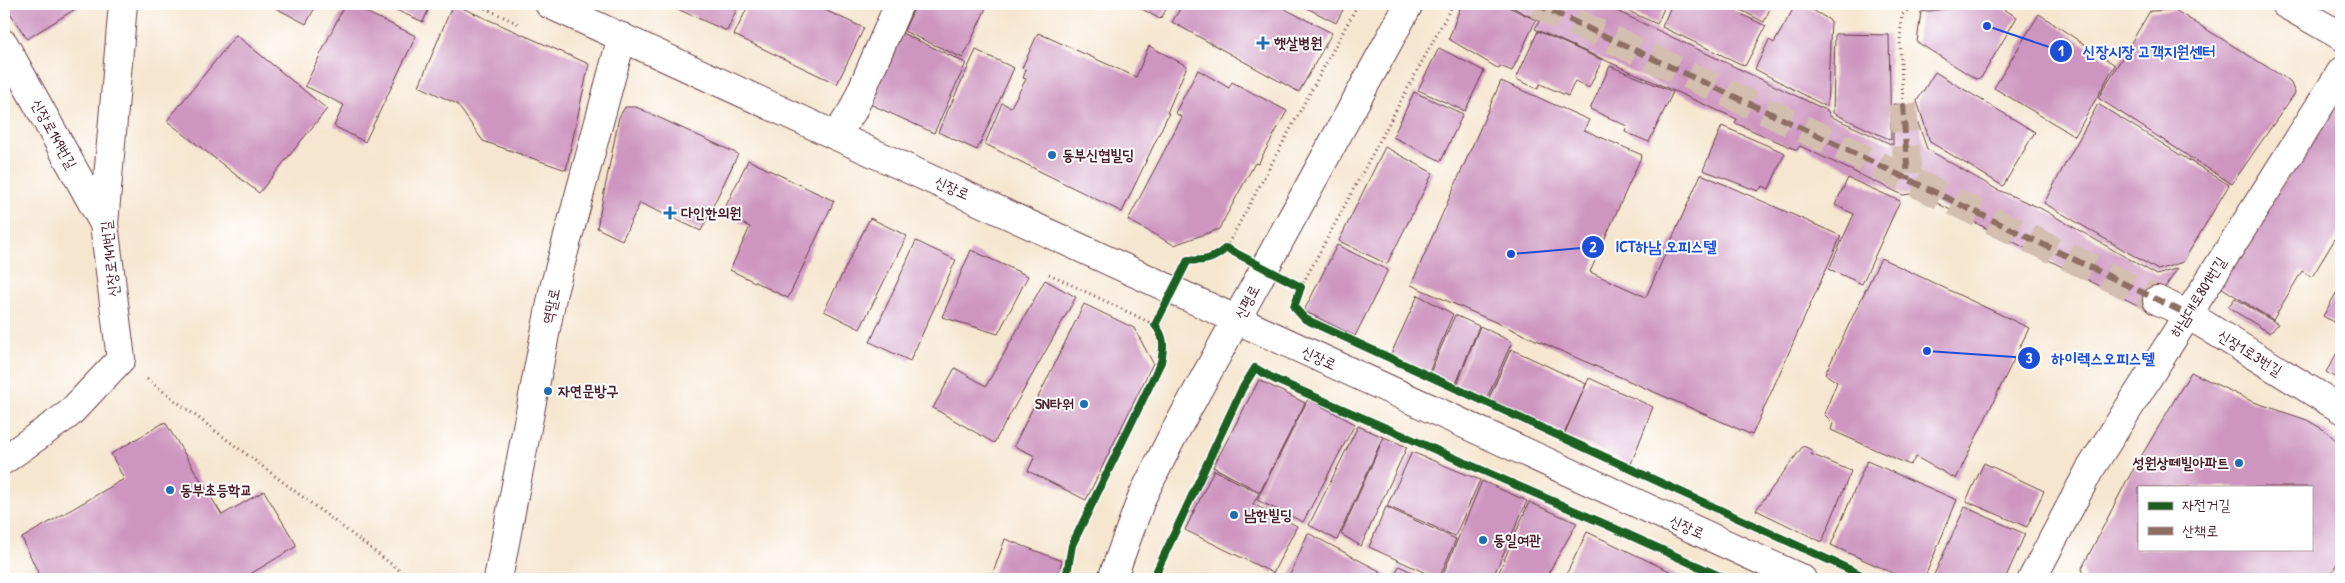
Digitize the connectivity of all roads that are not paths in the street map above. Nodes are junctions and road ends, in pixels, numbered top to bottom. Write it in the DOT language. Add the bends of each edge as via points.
graph roads {
  1 [pos="122,4"];
  2 [pos="549,4"];
  3 [pos="899,4"];
  4 [pos="1409,4"];
  5 [pos="2285,4"];
  6 [pos="2341,36"];
  7 [pos="622,37"];
  8 [pos="4,44"];
  9 [pos="2341,72"];
  10 [pos="836,136"];
  11 [pos="104,224"];
  12 [pos="2157,300"];
  13 [pos="2187,314"];
  14 [pos="1238,319"];
  15 [pos="2341,409"];
  16 [pos="5,456"];
  17 [pos="498,579"];
  18 [pos="1112,579"];
  19 [pos="1802,579"];
  20 [pos="2032,579"];
  1 -- 11 [label="street, 신장로141번길"];
  2 -- 7 [label="street, 신장로"];
  3 -- 10 [label="street" via="853,110"];
  4 -- 14 [label="street, 신평로"];
  5 -- 6 [label="street"];
  7 -- 10 [label="street, 신장로"];
  7 -- 17 [label="street, 역말로" via="553,292"];
  8 -- 11 [label="street, 신장로149번길"];
  9 -- 13 [label="street, 하남대로801번길"];
  10 -- 14 [label="street, 신장로"];
  11 -- 16 [label="street, 신장로141번길" via="121,359 69,414"];
  12 -- 13 [label="street, 신장1로3번길"];
  13 -- 15 [label="street, 신장1로3번길"];
  13 -- 20 [label="street, 하남대로801번길" via="2089,471"];
  14 -- 18 [label="street, 신평로" via="1146,489"];
  14 -- 19 [label="street, 신장로"];
}
